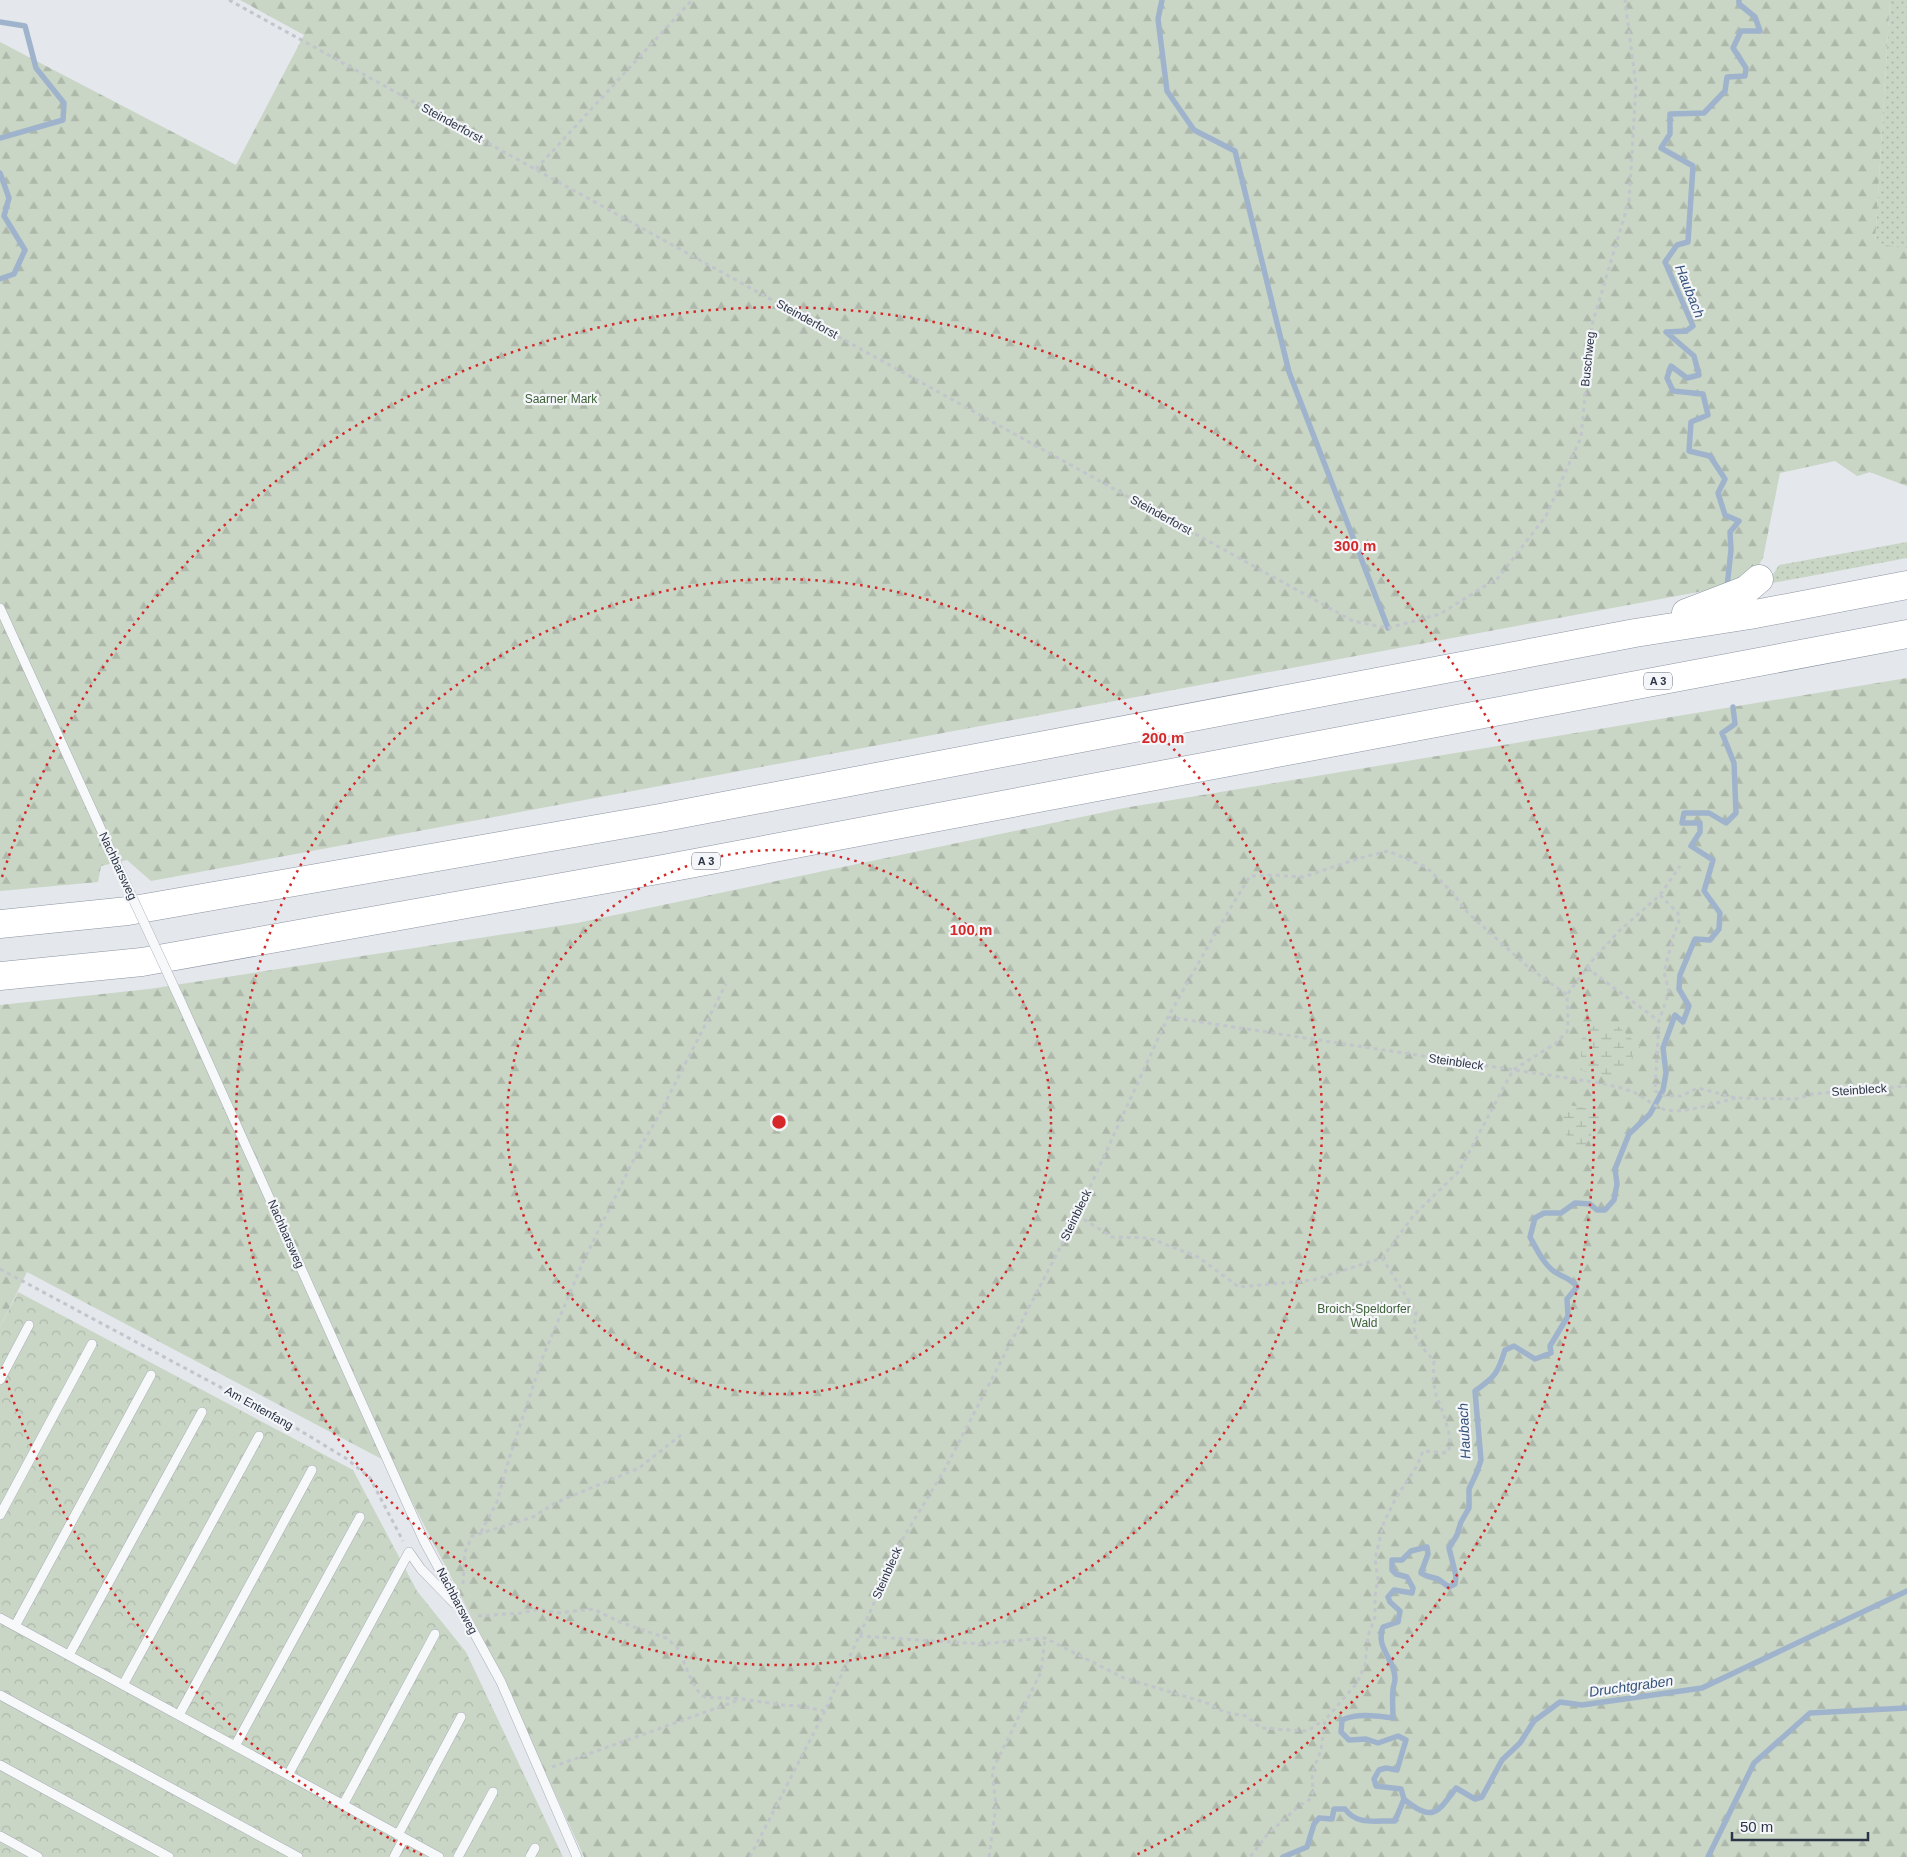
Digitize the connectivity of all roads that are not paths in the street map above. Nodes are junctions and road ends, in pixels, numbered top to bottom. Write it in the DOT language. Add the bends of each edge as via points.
graph roads {
  1 [pos="1759,579"];
  2 [pos="1907,585"];
  3 [pos="0,608"];
  4 [pos="1635,633"];
  5 [pos="1907,634"];
  6 [pos="0,924"];
  7 [pos="0,976"];
  8 [pos="29,1325"];
  9 [pos="92,1344"];
  10 [pos="151,1375"];
  11 [pos="0,1380"];
  12 [pos="202,1412"];
  13 [pos="258,1436"];
  14 [pos="312,1470"];
  15 [pos="0,1515"];
  16 [pos="360,1517"];
  17 [pos="461,1610"];
  18 [pos="0,1618"];
  19 [pos="15,1626"];
  20 [pos="435,1634"];
  21 [pos="69,1655"];
  22 [pos="123,1685"];
  23 [pos="0,1695"];
  24 [pos="179,1715"];
  25 [pos="462,1717"];
  26 [pos="235,1746"];
  27 [pos="0,1765"];
  28 [pos="288,1775"];
  29 [pos="493,1792"];
  30 [pos="343,1805"];
  31 [pos="0,1836"];
  32 [pos="401,1836"];
  33 [pos="535,1848"];
  34 [pos="38,1857"];
  35 [pos="169,1857"];
  36 [pos="298,1857"];
  37 [pos="394,1857"];
  38 [pos="439,1857"];
  39 [pos="458,1857"];
  40 [pos="530,1857"];
  41 [pos="578,1857"];
  1 -- 4 [label="highway" via="1746,590"];
  2 -- 4 [label="highway"];
  3 -- 17 [label="lane, Nachbarsweg, bridge" via="424,1541"];
  4 -- 6 [label="highway" via="660,818 128,911"];
  5 -- 7 [label="highway, A 3" via="663,870 142,962"];
  8 -- 11 [label="lane"];
  9 -- 15 [label="lane"];
  10 -- 19 [label="lane"];
  12 -- 21 [label="lane"];
  13 -- 22 [label="lane"];
  14 -- 24 [label="lane"];
  16 -- 26 [label="lane"];
  17 -- 28 [label="lane" via="409,1552"];
  17 -- 41 [label="lane, Nachbarsweg" via="501,1682"];
  18 -- 19 [label="lane"];
  19 -- 21 [label="lane"];
  20 -- 30 [label="lane"];
  21 -- 22 [label="lane"];
  22 -- 24 [label="lane"];
  23 -- 36 [label="lane"];
  24 -- 26 [label="lane"];
  25 -- 32 [label="lane"];
  26 -- 28 [label="lane"];
  27 -- 35 [label="lane"];
  28 -- 30 [label="lane"];
  29 -- 39 [label="lane"];
  30 -- 32 [label="lane"];
  31 -- 34 [label="lane"];
  32 -- 37 [label="lane"];
  32 -- 38 [label="lane"];
  33 -- 40 [label="lane"];
}
